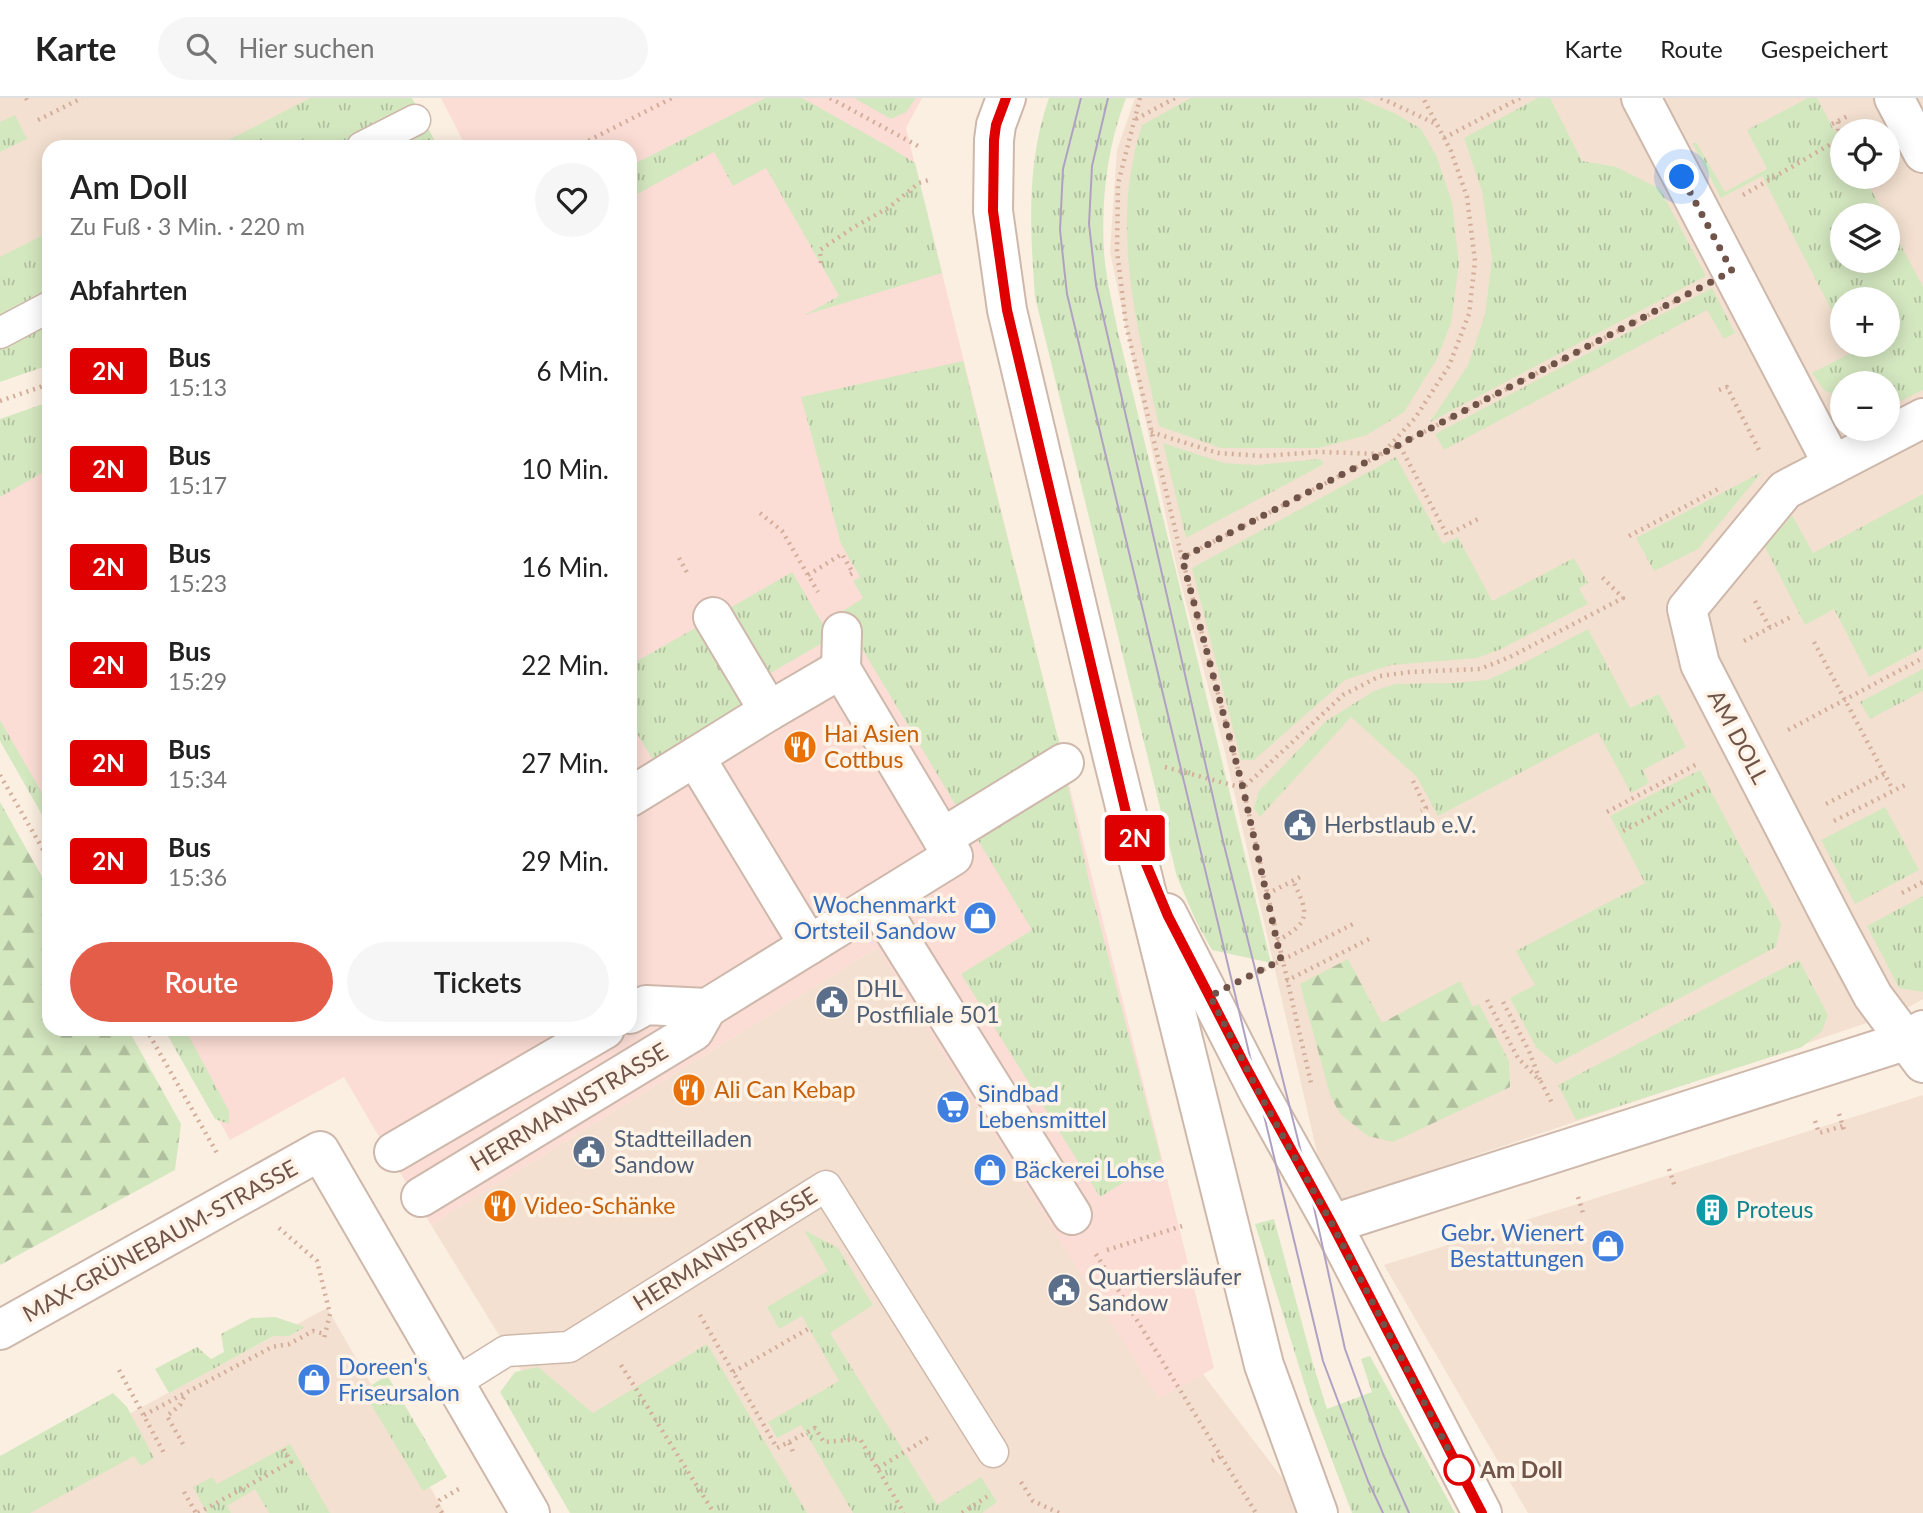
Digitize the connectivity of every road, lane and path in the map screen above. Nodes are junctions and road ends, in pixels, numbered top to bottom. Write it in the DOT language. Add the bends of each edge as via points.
graph roads {
  1 [pos="82,98"];
  2 [pos="672,98"];
  3 [pos="830,98"];
  4 [pos="1006,98"];
  5 [pos="1140,98"];
  6 [pos="1175,98"];
  7 [pos="1381,98"];
  8 [pos="1423,98"];
  9 [pos="1520,98"];
  10 [pos="1641,98"];
  11 [pos="1894,98"];
  12 [pos="1135,119"];
  13 [pos="38,120"];
  14 [pos="415,120"];
  15 [pos="1437,125"];
  16 [pos="1444,138"];
  17 [pos="376,140"];
  18 [pos="590,140"];
  19 [pos="1830,145"];
  20 [pos="918,146"];
  21 [pos="1923,153"];
  22 [pos="929,180"];
  23 [pos="1702,216"];
  24 [pos="821,263"];
  25 [pos="1732,271"];
  26 [pos="42,311"];
  27 [pos="0,333"];
  28 [pos="42,386"];
  29 [pos="1719,390"];
  30 [pos="0,401"];
  31 [pos="1923,418"];
  32 [pos="1150,432"];
  33 [pos="1400,446"];
  34 [pos="1760,452"];
  35 [pos="1382,454"];
  36 [pos="1833,465"];
  37 [pos="1732,482"];
  38 [pos="760,513"];
  39 [pos="1480,518"];
  40 [pos="1629,536"];
  41 [pos="1182,558"];
  42 [pos="808,575"];
  43 [pos="849,575"];
  44 [pos="1601,576"];
  45 [pos="713,617"];
  46 [pos="1814,642"];
  47 [pos="841,650"];
  48 [pos="1923,658"];
  49 [pos="1845,700"];
  50 [pos="769,711"];
  51 [pos="1111,750"];
  52 [pos="695,757"];
  53 [pos="1750,758"];
  54 [pos="1707,759"];
  55 [pos="1064,763"];
  56 [pos="1884,774"];
  57 [pos="0,775"];
  58 [pos="1413,781"];
  59 [pos="1905,785"];
  60 [pos="1243,788"];
  61 [pos="1893,790"];
  62 [pos="637,793"];
  63 [pos="1420,811"];
  64 [pos="1607,812"];
  65 [pos="1128,821"];
  66 [pos="1623,831"];
  67 [pos="1789,834"];
  68 [pos="942,838"];
  69 [pos="42,848"];
  70 [pos="1300,877"];
  71 [pos="1293,881"];
  72 [pos="1923,882"];
  73 [pos="1902,893"];
  74 [pos="1266,894"];
  75 [pos="877,903"];
  76 [pos="1355,923"];
  77 [pos="1369,939"];
  78 [pos="1277,941"];
  79 [pos="809,945"];
  80 [pos="1281,960"];
  81 [pos="1286,981"];
  82 [pos="1210,996"];
  83 [pos="1487,1000"];
  84 [pos="1503,1002"];
  85 [pos="707,1007"];
  86 [pos="637,1010"];
  87 [pos="150,1036"];
  88 [pos="593,1036"];
  89 [pos="1917,1045"];
  90 [pos="1541,1082"];
  91 [pos="1313,1090"];
  92 [pos="1839,1114"];
  93 [pos="1815,1121"];
  94 [pos="1843,1126"];
  95 [pos="1845,1133"];
  96 [pos="1576,1147"];
  97 [pos="394,1152"];
  98 [pos="219,1157"];
  99 [pos="1669,1169"];
  100 [pos="1675,1187"];
  101 [pos="421,1197"];
  102 [pos="1578,1197"];
  103 [pos="1072,1215"];
  104 [pos="1584,1216"];
  105 [pos="1187,1224"];
  106 [pos="1332,1224"];
  107 [pos="317,1261"];
  108 [pos="599,1329"];
  109 [pos="808,1329"];
  110 [pos="0,1330"];
  111 [pos="714,1339"];
  112 [pos="119,1370"];
  113 [pos="733,1372"];
  114 [pos="455,1383"];
  115 [pos="185,1394"];
  116 [pos="144,1415"];
  117 [pos="789,1442"];
  118 [pos="183,1444"];
  119 [pos="913,1447"];
  120 [pos="283,1448"];
  121 [pos="793,1452"];
  122 [pos="993,1452"];
  123 [pos="164,1453"];
  124 [pos="1221,1456"];
  125 [pos="1212,1461"];
  126 [pos="878,1468"];
  127 [pos="1023,1486"];
  128 [pos="454,1491"];
  129 [pos="184,1492"];
  130 [pos="197,1513"];
  131 [pos="442,1513"];
  132 [pos="530,1513"];
  133 [pos="714,1513"];
  134 [pos="904,1513"];
  135 [pos="1059,1513"];
  136 [pos="1256,1513"];
  137 [pos="1318,1513"];
  138 [pos="1482,1513"];
  1 -- 13 [label="path"];
  2 -- 18 [label="path"];
  3 -- 20 [label="path"];
  4 -- 51 [label="street" via="994,140 993,211 1007,310"];
  5 -- 12 [label="path"];
  6 -- 12 [label="path"];
  7 -- 15 [label="path"];
  8 -- 15 [label="path"];
  9 -- 16 [label="path"];
  10 -- 23 [label="street"];
  11 -- 21 [label="street"];
  12 -- 32 [label="path" via="1118,184 1117,251 1126,325"];
  14 -- 17 [label="lane"];
  15 -- 16 [label="path"];
  16 -- 35 [label="path" via="1467,197 1475,261 1469,314 1449,366 1415,418"];
  19 -- 23 [label="path"];
  22 -- 24 [label="path" via="820,250"];
  23 -- 25 [label="street"];
  25 -- 33 [label="path"];
  25 -- 36 [label="street"];
  26 -- 27 [label="lane"];
  28 -- 30 [label="path"];
  29 -- 34 [label="path" via="1729,385"];
  31 -- 36 [label="street, AM DOLL"];
  32 -- 35 [label="path" via="1218,453"];
  32 -- 41 [label="path"];
  33 -- 35 [label="path"];
  33 -- 39 [label="path" via="1447,535"];
  35 -- 41 [label="path"];
  36 -- 53 [label="street, AM DOLL" via="1785,490 1687,609 1700,664"];
  37 -- 40 [label="path"];
  38 -- 42 [label="path" via="782,531"];
  41 -- 60 [label="path"];
  42 -- 43 [label="path" via="842,554 853,573"];
  42 -- 47 [label="path"];
  44 -- 60 [label="path" via="1623,598 1480,669 1380,676 1343,695"];
  45 -- 50 [label="street"];
  46 -- 49 [label="path"];
  47 -- 50 [label="street"];
  47 -- 68 [label="street"];
  48 -- 49 [label="path"];
  49 -- 53 [label="path"];
  49 -- 56 [label="path"];
  50 -- 52 [label="street"];
  51 -- 60 [label="path"];
  51 -- 65 [label="street"];
  52 -- 62 [label="street"];
  52 -- 79 [label="street"];
  53 -- 66 [label="path"];
  53 -- 67 [label="street, AM DOLL"];
  54 -- 64 [label="path"];
  55 -- 68 [label="street"];
  56 -- 61 [label="path"];
  56 -- 67 [label="path"];
  57 -- 69 [label="path"];
  58 -- 63 [label="path" via="1426,808"];
  59 -- 61 [label="path"];
  60 -- 74 [label="path"];
  61 -- 67 [label="path"];
  65 -- 82 [label="street" via="1168,916"];
  65 -- 137 [label="street" via="1264,1366"];
  67 -- 89 [label="street, AM DOLL" via="1873,996"];
  68 -- 75 [label="street" via="953,856"];
  70 -- 71 [label="path"];
  71 -- 74 [label="path"];
  71 -- 78 [label="path" via="1305,906 1304,916 1297,930"];
  72 -- 73 [label="path"];
  74 -- 78 [label="path"];
  75 -- 79 [label="street"];
  75 -- 103 [label="street"];
  76 -- 80 [label="path"];
  77 -- 81 [label="path"];
  78 -- 80 [label="path"];
  79 -- 85 [label="street"];
  80 -- 81 [label="path"];
  80 -- 82 [label="path"];
  81 -- 91 [label="path"];
  82 -- 106 [label="street"];
  83 -- 90 [label="path" via="1518,1058"];
  84 -- 90 [label="path"];
  85 -- 86 [label="street" via="646,1005"];
  85 -- 101 [label="street, HERRMANNSTRASSE" via="694,1031"];
  87 -- 98 [label="path"];
  88 -- 97 [label="street"];
  89 -- 96 [label="street, AM DOLL"];
  90 -- 96 [label="path"];
  92 -- 94 [label="path"];
  93 -- 94 [label="path" via="1819,1133"];
  94 -- 95 [label="path"];
  96 -- 106 [label="street, AM DOLL"];
  99 -- 100 [label="path"];
  102 -- 104 [label="path"];
  105 -- 124 [label="path" via="1096,1254"];
  106 -- 138 [label="street"];
  107 -- 115 [label="path" via="330,1314 325,1336 313,1331 272,1347"];
  108 -- 114 [label="lane, HERMANNSTRASSE" via="569,1347 506,1352"];
  108 -- 122 [label="lane, HERMANNSTRASSE" via="827,1186"];
  108 -- 133 [label="path"];
  109 -- 113 [label="path"];
  110 -- 114 [label="street, MAX-GRÜNEBAUM-STRASSE" via="320,1152"];
  111 -- 113 [label="path"];
  112 -- 116 [label="path"];
  113 -- 117 [label="path" via="777,1448"];
  114 -- 132 [label="street"];
  115 -- 116 [label="path"];
  115 -- 118 [label="path" via="167,1416"];
  116 -- 123 [label="path"];
  117 -- 121 [label="path"];
  117 -- 126 [label="path" via="815,1428 824,1442 860,1439"];
  119 -- 126 [label="path"];
  120 -- 130 [label="path" via="291,1462"];
  124 -- 125 [label="path"];
  124 -- 136 [label="path"];
  126 -- 134 [label="path"];
  127 -- 135 [label="path" via="1033,1501"];
  128 -- 131 [label="path" via="440,1500"];
  129 -- 130 [label="path"];
}
